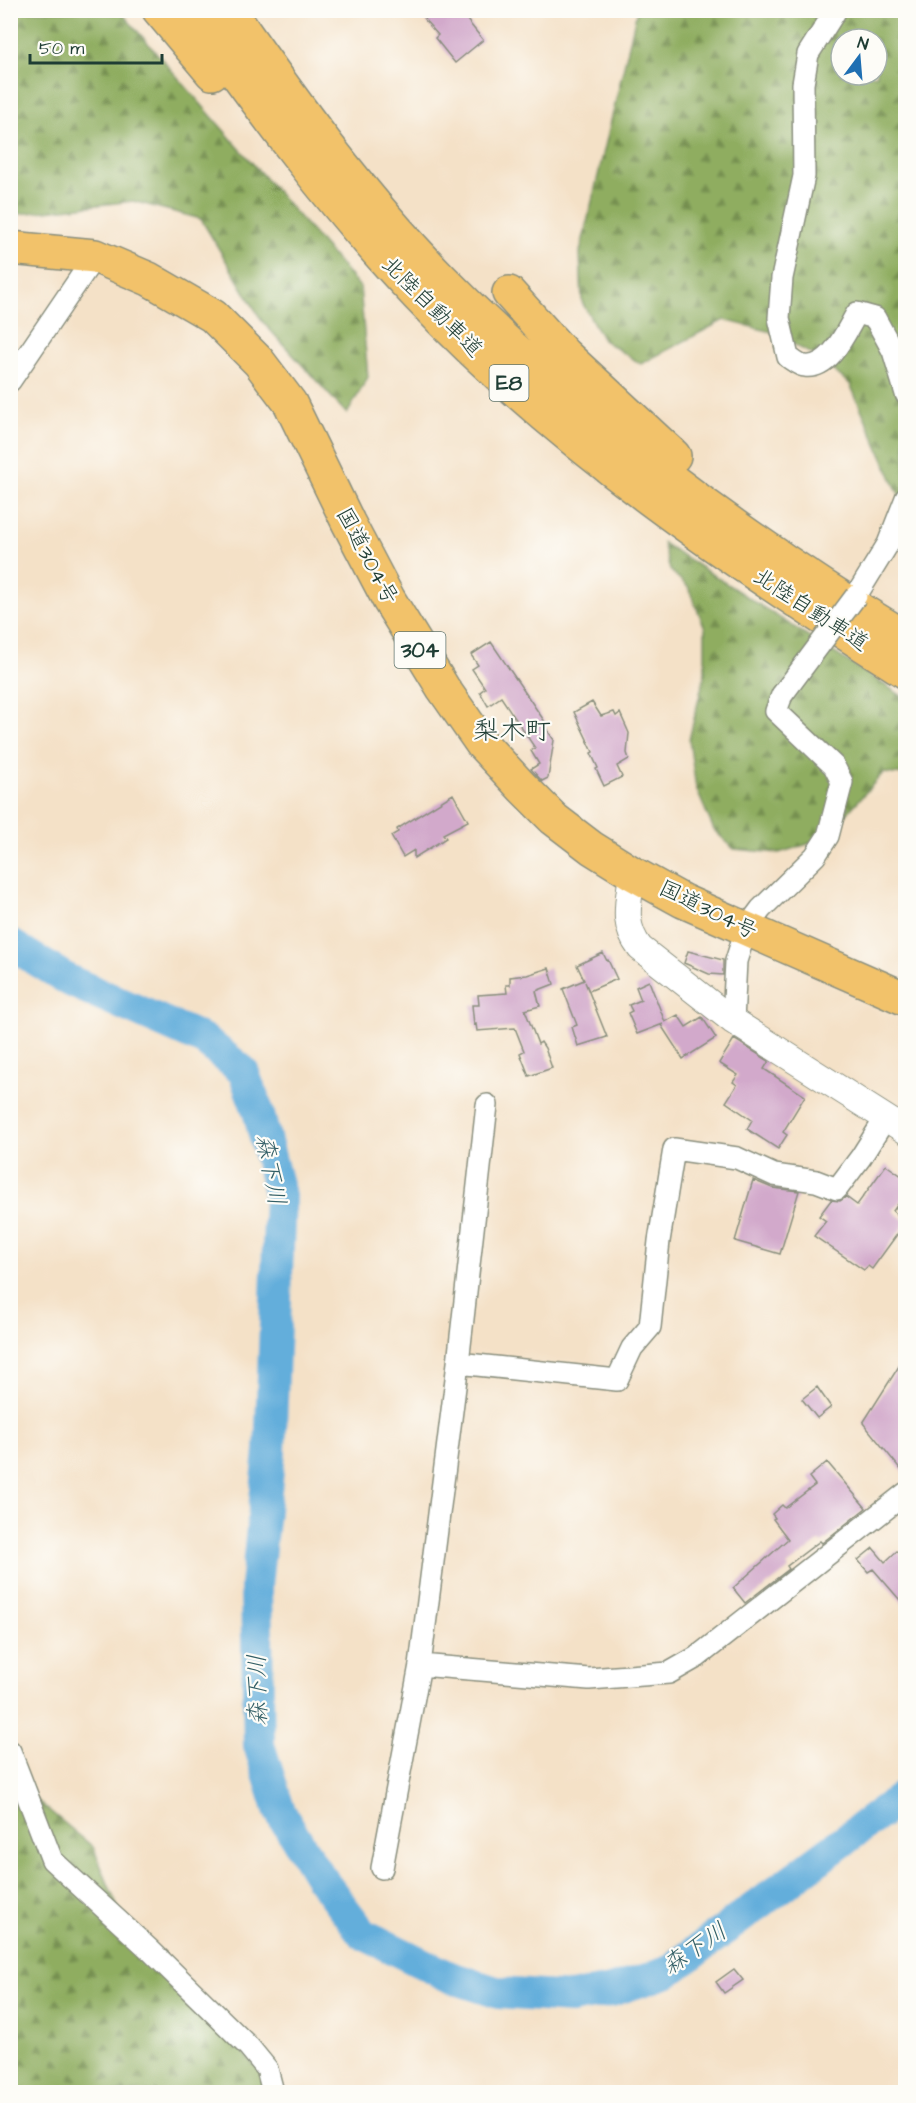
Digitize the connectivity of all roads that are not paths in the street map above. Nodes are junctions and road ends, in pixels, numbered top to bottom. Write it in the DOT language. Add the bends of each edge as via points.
graph roads {
  1 [pos="159,10"];
  2 [pos="191,10"];
  3 [pos="229,10"];
  4 [pos="836,10"];
  5 [pos="364,237"];
  6 [pos="10,248"];
  7 [pos="95,256"];
  8 [pos="509,293"];
  9 [pos="10,381"];
  10 [pos="906,394"];
  11 [pos="906,498"];
  12 [pos="906,630"];
  13 [pos="906,638"];
  14 [pos="906,672"];
  15 [pos="632,873"];
  16 [pos="746,929"];
  17 [pos="906,999"];
  18 [pos="733,1021"];
  19 [pos="487,1105"];
  20 [pos="895,1125"];
  21 [pos="458,1363"];
  22 [pos="906,1493"];
  23 [pos="420,1665"];
  24 [pos="10,1751"];
  25 [pos="382,1868"];
  26 [pos="273,2092"];
  1 -- 5 [label="highway" via="246,115"];
  2 -- 5 [label="highway, 北陸自動車道 / E8"];
  3 -- 13 [label="highway, 北陸自動車道 / E8" via="364,190 440,277 501,337 655,466 739,528"];
  4 -- 10 [label="street" via="808,54 803,84 804,176 782,278 779,318 788,357 803,366 812,366 832,354 858,313 875,318 893,351"];
  5 -- 14 [label="highway, 北陸自動車道 / E8" via="420,298 556,425 723,552"];
  6 -- 7 [label="highway, 国道304号 / 304"];
  7 -- 9 [label="street"];
  7 -- 15 [label="highway, 国道304号 / 304" via="149,279 213,316 259,362 290,403 389,600 482,744 554,819"];
  8 -- 12 [label="highway" via="564,354 672,455 801,559"];
  11 -- 16 [label="street, bridge" via="888,544 782,695 776,711 834,766 842,782 828,836 815,856"];
  15 -- 16 [label="highway, 国道304号 / 304"];
  15 -- 18 [label="street" via="627,921 631,936 640,948"];
  16 -- 17 [label="highway, 国道304号 / 304"];
  16 -- 18 [label="street" via="736,961"];
  18 -- 20 [label="street"];
  19 -- 21 [label="street"];
  20 -- 21 [label="street" via="861,1157 837,1189 816,1181 774,1175 737,1158 674,1149 650,1327 632,1348 617,1380"];
  21 -- 23 [label="street"];
  22 -- 23 [label="street" via="696,1657 669,1673 589,1679"];
  23 -- 25 [label="street"];
  24 -- 26 [label="street" via="52,1860 249,2047 267,2069"];
}
